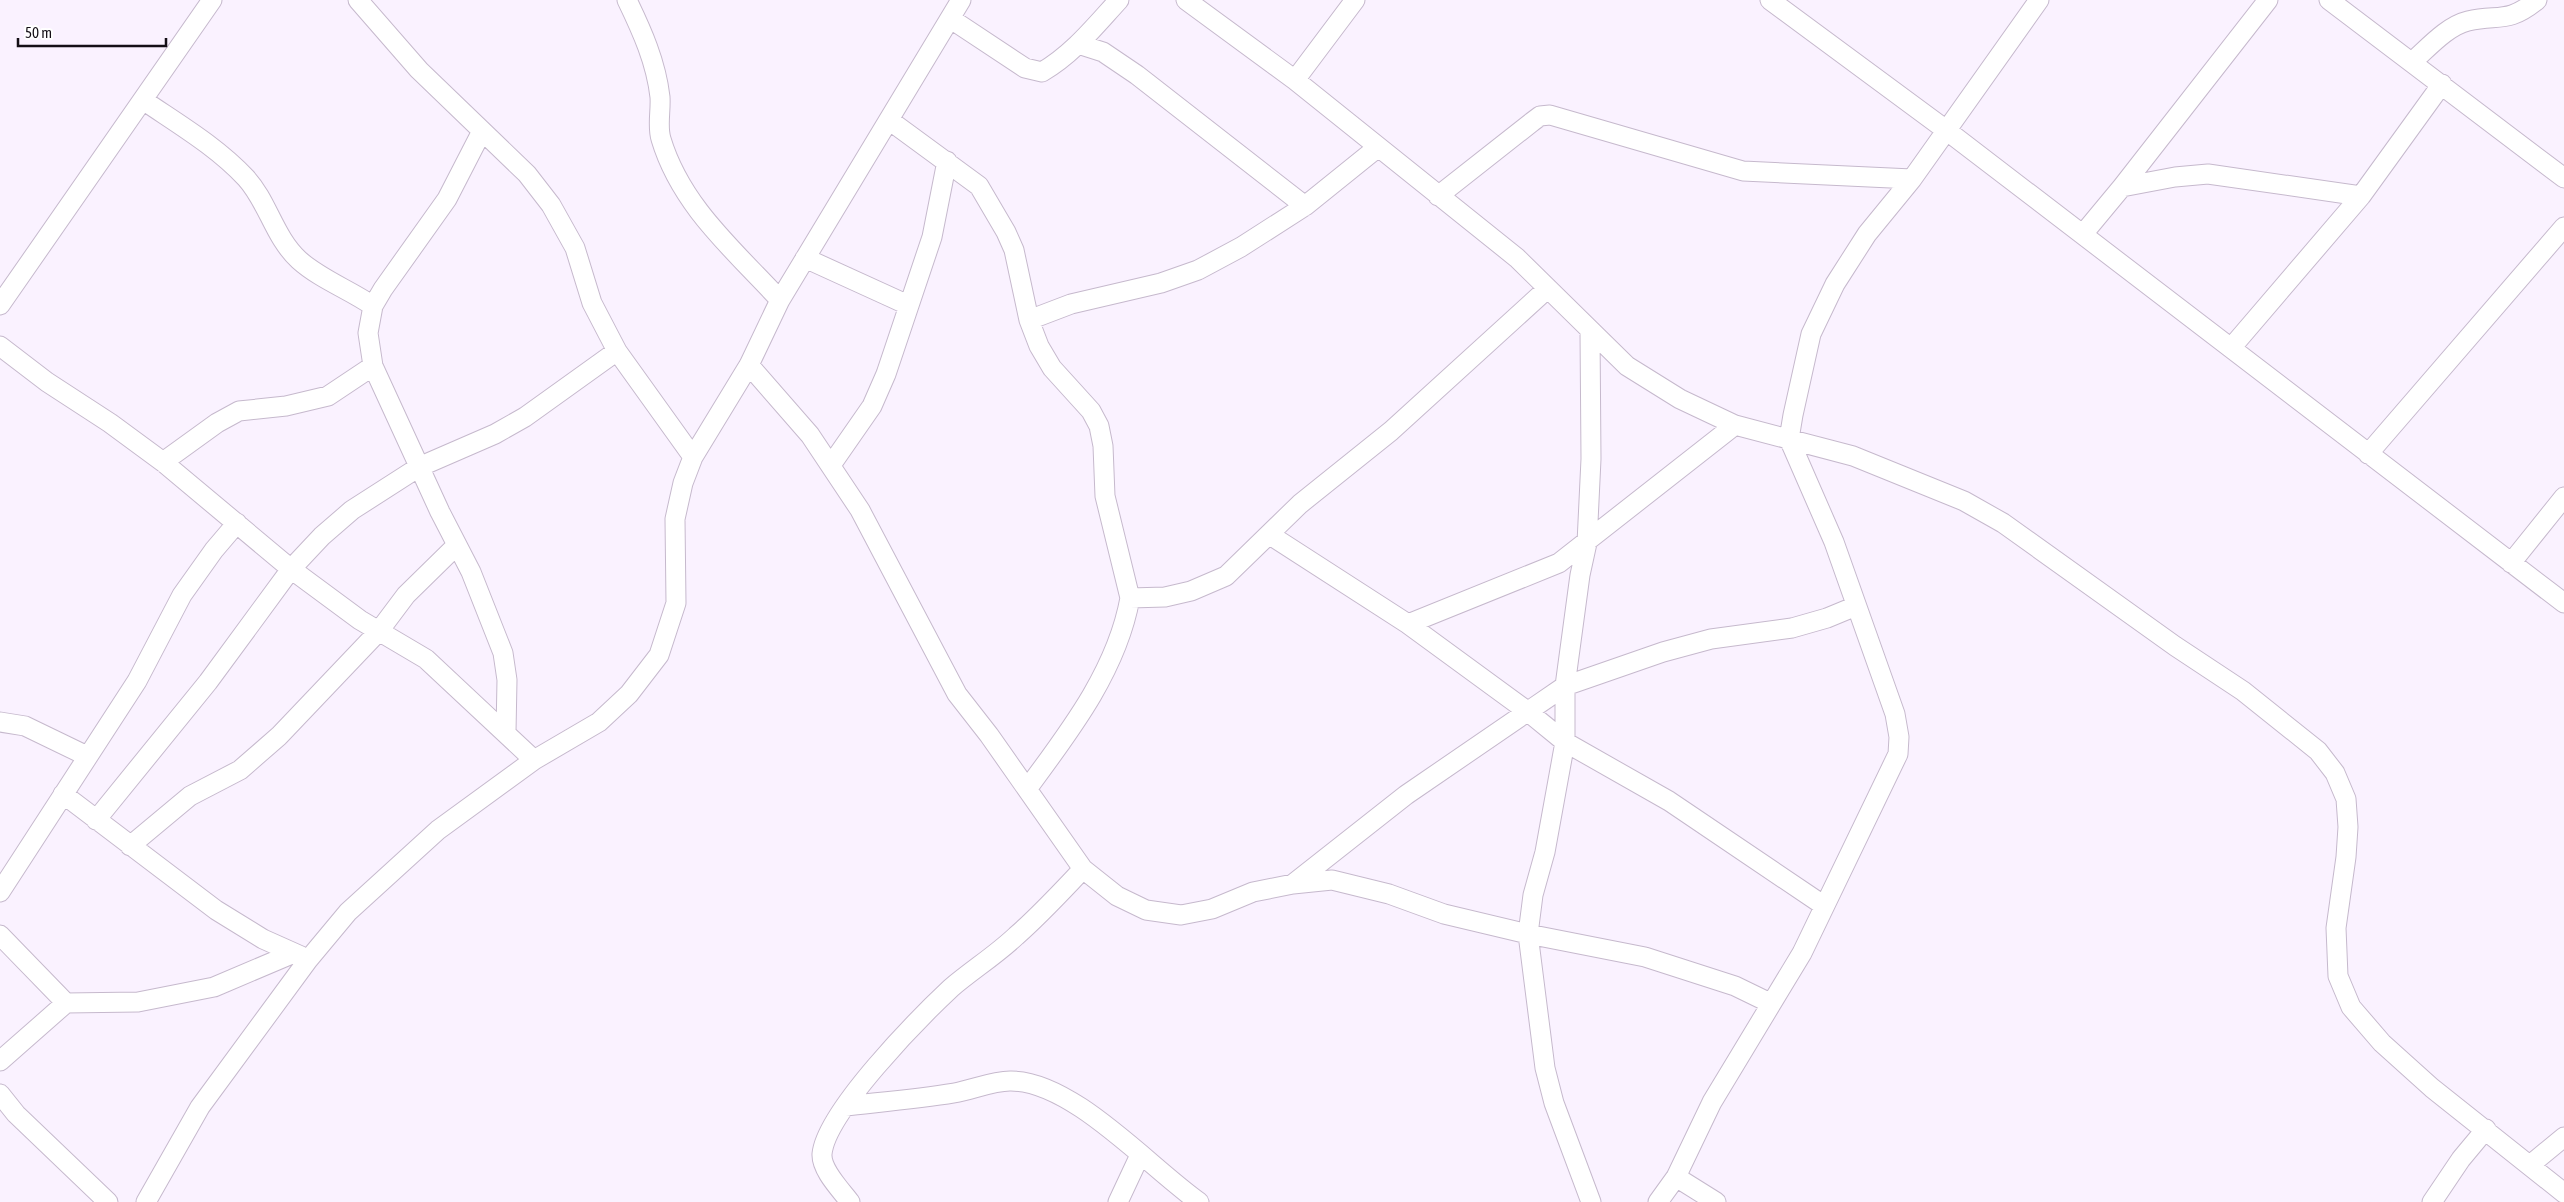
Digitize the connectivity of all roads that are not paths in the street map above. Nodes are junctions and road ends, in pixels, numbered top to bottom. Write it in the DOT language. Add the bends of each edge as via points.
graph roads {
  1 [pos="212,0"];
  2 [pos="358,0"];
  3 [pos="627,0"];
  4 [pos="961,0"];
  5 [pos="1119,0"];
  6 [pos="1186,0"];
  7 [pos="1355,0"];
  8 [pos="1770,0"];
  9 [pos="2039,0"];
  10 [pos="2268,0"];
  11 [pos="2329,0"];
  12 [pos="2537,0"];
  13 [pos="951,19"];
  14 [pos="1078,44"];
  15 [pos="2412,62"];
  16 [pos="1295,80"];
  17 [pos="2442,84"];
  18 [pos="143,100"];
  19 [pos="889,120"];
  20 [pos="1946,130"];
  21 [pos="482,131"];
  22 [pos="1377,148"];
  23 [pos="947,161"];
  24 [pos="2564,178"];
  25 [pos="1912,179"];
  26 [pos="2122,187"];
  27 [pos="1438,196"];
  28 [pos="2361,196"];
  29 [pos="1305,206"];
  30 [pos="2564,227"];
  31 [pos="2083,234"];
  32 [pos="805,258"];
  33 [pos="1547,289"];
  34 [pos="780,300"];
  35 [pos="0,305"];
  36 [pos="908,305"];
  37 [pos="373,306"];
  38 [pos="1029,320"];
  39 [pos="1590,332"];
  40 [pos="0,346"];
  41 [pos="2231,348"];
  42 [pos="617,351"];
  43 [pos="749,365"];
  44 [pos="373,366"];
  45 [pos="1735,425"];
  46 [pos="1789,439"];
  47 [pos="2368,454"];
  48 [pos="693,457"];
  49 [pos="164,462"];
  50 [pos="831,465"];
  51 [pos="419,467"];
  52 [pos="2564,497"];
  53 [pos="237,523"];
  54 [pos="1270,535"];
  55 [pos="1587,543"];
  56 [pos="457,546"];
  57 [pos="2511,563"];
  58 [pos="291,569"];
  59 [pos="1130,598"];
  60 [pos="2564,603"];
  61 [pos="1856,606"];
  62 [pos="1408,624"];
  63 [pos="379,631"];
  64 [pos="1565,686"];
  65 [pos="1528,711"];
  66 [pos="0,722"];
  67 [pos="506,732"];
  68 [pos="1565,742"];
  69 [pos="87,756"];
  70 [pos="534,760"];
  71 [pos="1027,789"];
  72 [pos="63,794"];
  73 [pos="96,820"];
  74 [pos="130,846"];
  75 [pos="1083,870"];
  76 [pos="1293,884"];
  77 [pos="0,892"];
  78 [pos="1823,905"];
  79 [pos="1528,934"];
  80 [pos="0,935"];
  81 [pos="301,956"];
  82 [pos="66,1003"];
  83 [pos="1770,1003"];
  84 [pos="0,1060"];
  85 [pos="0,1094"];
  86 [pos="845,1106"];
  87 [pos="2486,1129"];
  88 [pos="2564,1137"];
  89 [pos="1140,1155"];
  90 [pos="2530,1165"];
  91 [pos="1676,1177"];
  92 [pos="2564,1193"];
  93 [pos="108,1202"];
  94 [pos="146,1202"];
  95 [pos="850,1202"];
  96 [pos="1118,1202"];
  97 [pos="1199,1202"];
  98 [pos="1591,1202"];
  99 [pos="1658,1202"];
  100 [pos="1716,1202"];
  101 [pos="2432,1202"];
  1 -- 18 [label="street"];
  2 -- 21 [label="street" via="419,70"];
  3 -- 34 [label="street" via="653,60 660,98 660,137 672,168 698,212"];
  4 -- 13 [label="street"];
  5 -- 14 [label="street"];
  6 -- 16 [label="street"];
  7 -- 16 [label="street"];
  8 -- 20 [label="street"];
  9 -- 20 [label="street"];
  10 -- 26 [label="street"];
  11 -- 15 [label="street"];
  12 -- 15 [label="street" via="2507,18 2468,21 2458,25"];
  13 -- 14 [label="street" via="1024,68 1042,72"];
  13 -- 19 [label="street"];
  14 -- 29 [label="street" via="1103,52 1137,75"];
  15 -- 17 [label="street"];
  16 -- 22 [label="street"];
  17 -- 24 [label="street"];
  17 -- 28 [label="street"];
  18 -- 35 [label="street"];
  18 -- 37 [label="street" via="208,144 246,178 265,204 289,250 301,262"];
  19 -- 23 [label="street"];
  19 -- 32 [label="street"];
  20 -- 25 [label="street"];
  20 -- 31 [label="street"];
  21 -- 37 [label="street" via="447,199"];
  21 -- 42 [label="street" via="527,174 551,205 575,248 592,303"];
  22 -- 27 [label="street"];
  22 -- 29 [label="street"];
  23 -- 36 [label="street" via="932,237"];
  23 -- 38 [label="street" via="979,186 1006,232 1014,250"];
  25 -- 27 [label="street" via="1743,171 1550,115 1540,116"];
  25 -- 46 [label="street" via="1867,234 1831,292 1811,334"];
  26 -- 28 [label="street" via="2208,174"];
  26 -- 31 [label="street"];
  27 -- 33 [label="street" via="1517,258"];
  28 -- 41 [label="street"];
  29 -- 38 [label="street" via="1198,270 1161,283 1071,304"];
  30 -- 47 [label="street"];
  31 -- 41 [label="street"];
  32 -- 34 [label="street"];
  32 -- 36 [label="street"];
  33 -- 39 [label="street"];
  33 -- 54 [label="street" via="1391,431 1300,504"];
  34 -- 43 [label="street"];
  36 -- 50 [label="street" via="872,406"];
  37 -- 44 [label="street" via="368,333"];
  38 -- 59 [label="street" via="1052,368 1091,411 1099,426 1104,446 1105,496"];
  39 -- 45 [label="street" via="1627,366 1680,399"];
  39 -- 55 [label="street" via="1591,459"];
  40 -- 49 [label="street"];
  41 -- 47 [label="street"];
  42 -- 48 [label="street"];
  42 -- 51 [label="street" via="525,417 495,434"];
  43 -- 48 [label="street"];
  43 -- 50 [label="street" via="810,435"];
  44 -- 49 [label="street" via="328,396 286,406 239,411"];
  44 -- 51 [label="street"];
  45 -- 46 [label="street"];
  45 -- 55 [label="street"];
  46 -- 61 [label="street" via="1834,542"];
  46 -- 87 [label="street" via="1853,456 1964,501 2003,522 2243,691 2318,751 2335,773 2346,799 2348,827 2336,928 2338,976 2352,1007 2382,1043 2432,1088"];
  47 -- 57 [label="street"];
  48 -- 70 [label="street" via="675,519 676,603 659,655 629,694 599,722"];
  49 -- 53 [label="street"];
  50 -- 71 [label="street" via="860,510 957,694"];
  51 -- 56 [label="street"];
  51 -- 58 [label="street" via="352,510"];
  52 -- 57 [label="street"];
  53 -- 58 [label="street"];
  53 -- 69 [label="street" via="182,595 137,681"];
  54 -- 59 [label="street" via="1226,576 1192,591 1165,597"];
  54 -- 62 [label="street"];
  55 -- 62 [label="street" via="1559,563"];
  55 -- 64 [label="street"];
  56 -- 63 [label="street" via="406,595"];
  56 -- 67 [label="street" via="492,620 503,653 507,680"];
  57 -- 60 [label="street"];
  58 -- 63 [label="street"];
  58 -- 73 [label="street" via="208,682"];
  59 -- 71 [label="street" via="1116,648 1081,715"];
  61 -- 64 [label="street" via="1792,628 1711,639 1663,652"];
  61 -- 78 [label="street" via="1895,714 1898,754"];
  62 -- 65 [label="street"];
  63 -- 67 [label="street" via="426,660"];
  63 -- 74 [label="street" via="279,736 240,770 190,796"];
  64 -- 65 [label="street"];
  64 -- 68 [label="street"];
  65 -- 68 [label="street"];
  65 -- 76 [label="street" via="1406,795"];
  66 -- 69 [label="street" via="25,726"];
  67 -- 70 [label="street"];
  68 -- 78 [label="street" via="1669,801"];
  68 -- 79 [label="street"];
  69 -- 72 [label="street"];
  70 -- 81 [label="street" via="438,830"];
  71 -- 75 [label="street"];
  72 -- 73 [label="street"];
  72 -- 77 [label="street"];
  73 -- 74 [label="street"];
  74 -- 81 [label="street" via="216,910 263,939"];
  75 -- 76 [label="street" via="1117,896 1146,910 1181,915 1212,909 1252,892"];
  75 -- 86 [label="street" via="1016,936 951,988 890,1052"];
  76 -- 79 [label="street" via="1332,880 1389,894 1444,914"];
  78 -- 83 [label="street" via="1802,953"];
  79 -- 83 [label="street" via="1645,957 1735,986"];
  79 -- 98 [label="street" via="1545,1068 1560,1120"];
  80 -- 82 [label="street"];
  81 -- 82 [label="street" via="214,987 138,1002"];
  81 -- 94 [label="street" via="200,1107"];
  82 -- 84 [label="street"];
  83 -- 91 [label="street" via="1712,1102"];
  85 -- 93 [label="street" via="16,1114"];
  86 -- 89 [label="street" via="953,1093 1010,1081 1044,1088 1066,1098"];
  86 -- 95 [label="street" via="824,1143 822,1156 828,1171"];
  87 -- 90 [label="street"];
  87 -- 101 [label="street"];
  88 -- 90 [label="street"];
  89 -- 96 [label="street"];
  89 -- 97 [label="street"];
  90 -- 92 [label="street"];
  91 -- 99 [label="street"];
  91 -- 100 [label="street"];
}
